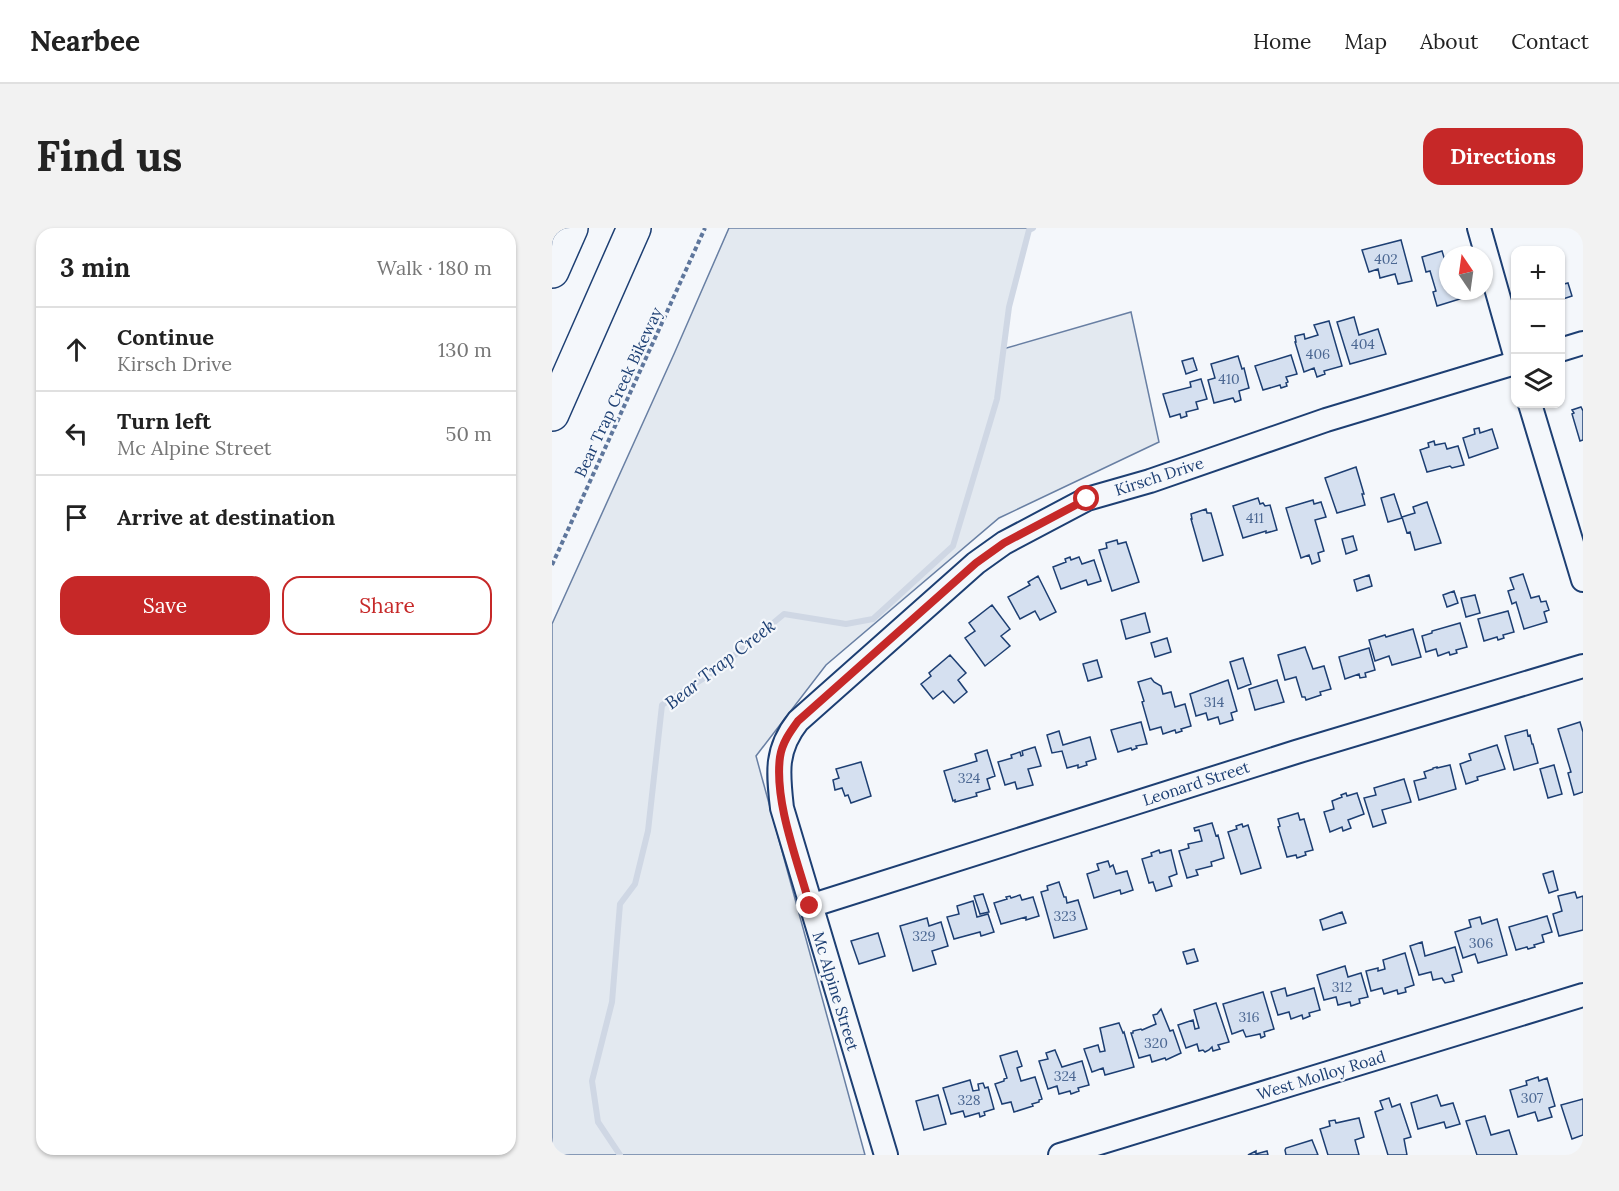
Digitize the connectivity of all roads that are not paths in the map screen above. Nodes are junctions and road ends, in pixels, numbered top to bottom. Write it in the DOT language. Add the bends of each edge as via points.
graph roads {
  1 [pos="571,228"];
  2 [pos="634,228"];
  3 [pos="1479,228"];
  4 [pos="552,271"];
  5 [pos="1583,343"];
  6 [pos="1565,348"];
  7 [pos="1514,354"];
  8 [pos="1511,364"];
  9 [pos="1531,408"];
  10 [pos="552,414"];
  11 [pos="1583,580"];
  12 [pos="1583,666"];
  13 [pos="780,756"];
  14 [pos="810,906"];
  15 [pos="1583,995"];
  16 [pos="886,1155"];
  17 [pos="1060,1155"];
  1 -- 4 [label="highway"];
  2 -- 10 [label="highway"];
  3 -- 7 [label="street"];
  5 -- 6 [label="street"];
  8 -- 13 [label="street, Kirsch Drive" via="1087,499 1004,543 976,563 798,721"];
  9 -- 11 [label="street"];
  12 -- 14 [label="street, Leonard Street"];
  13 -- 14 [label="street, Mc Alpine Street" via="782,808"];
  14 -- 16 [label="street, Mc Alpine Street"];
  15 -- 17 [label="street, West Molloy Road"];
}
